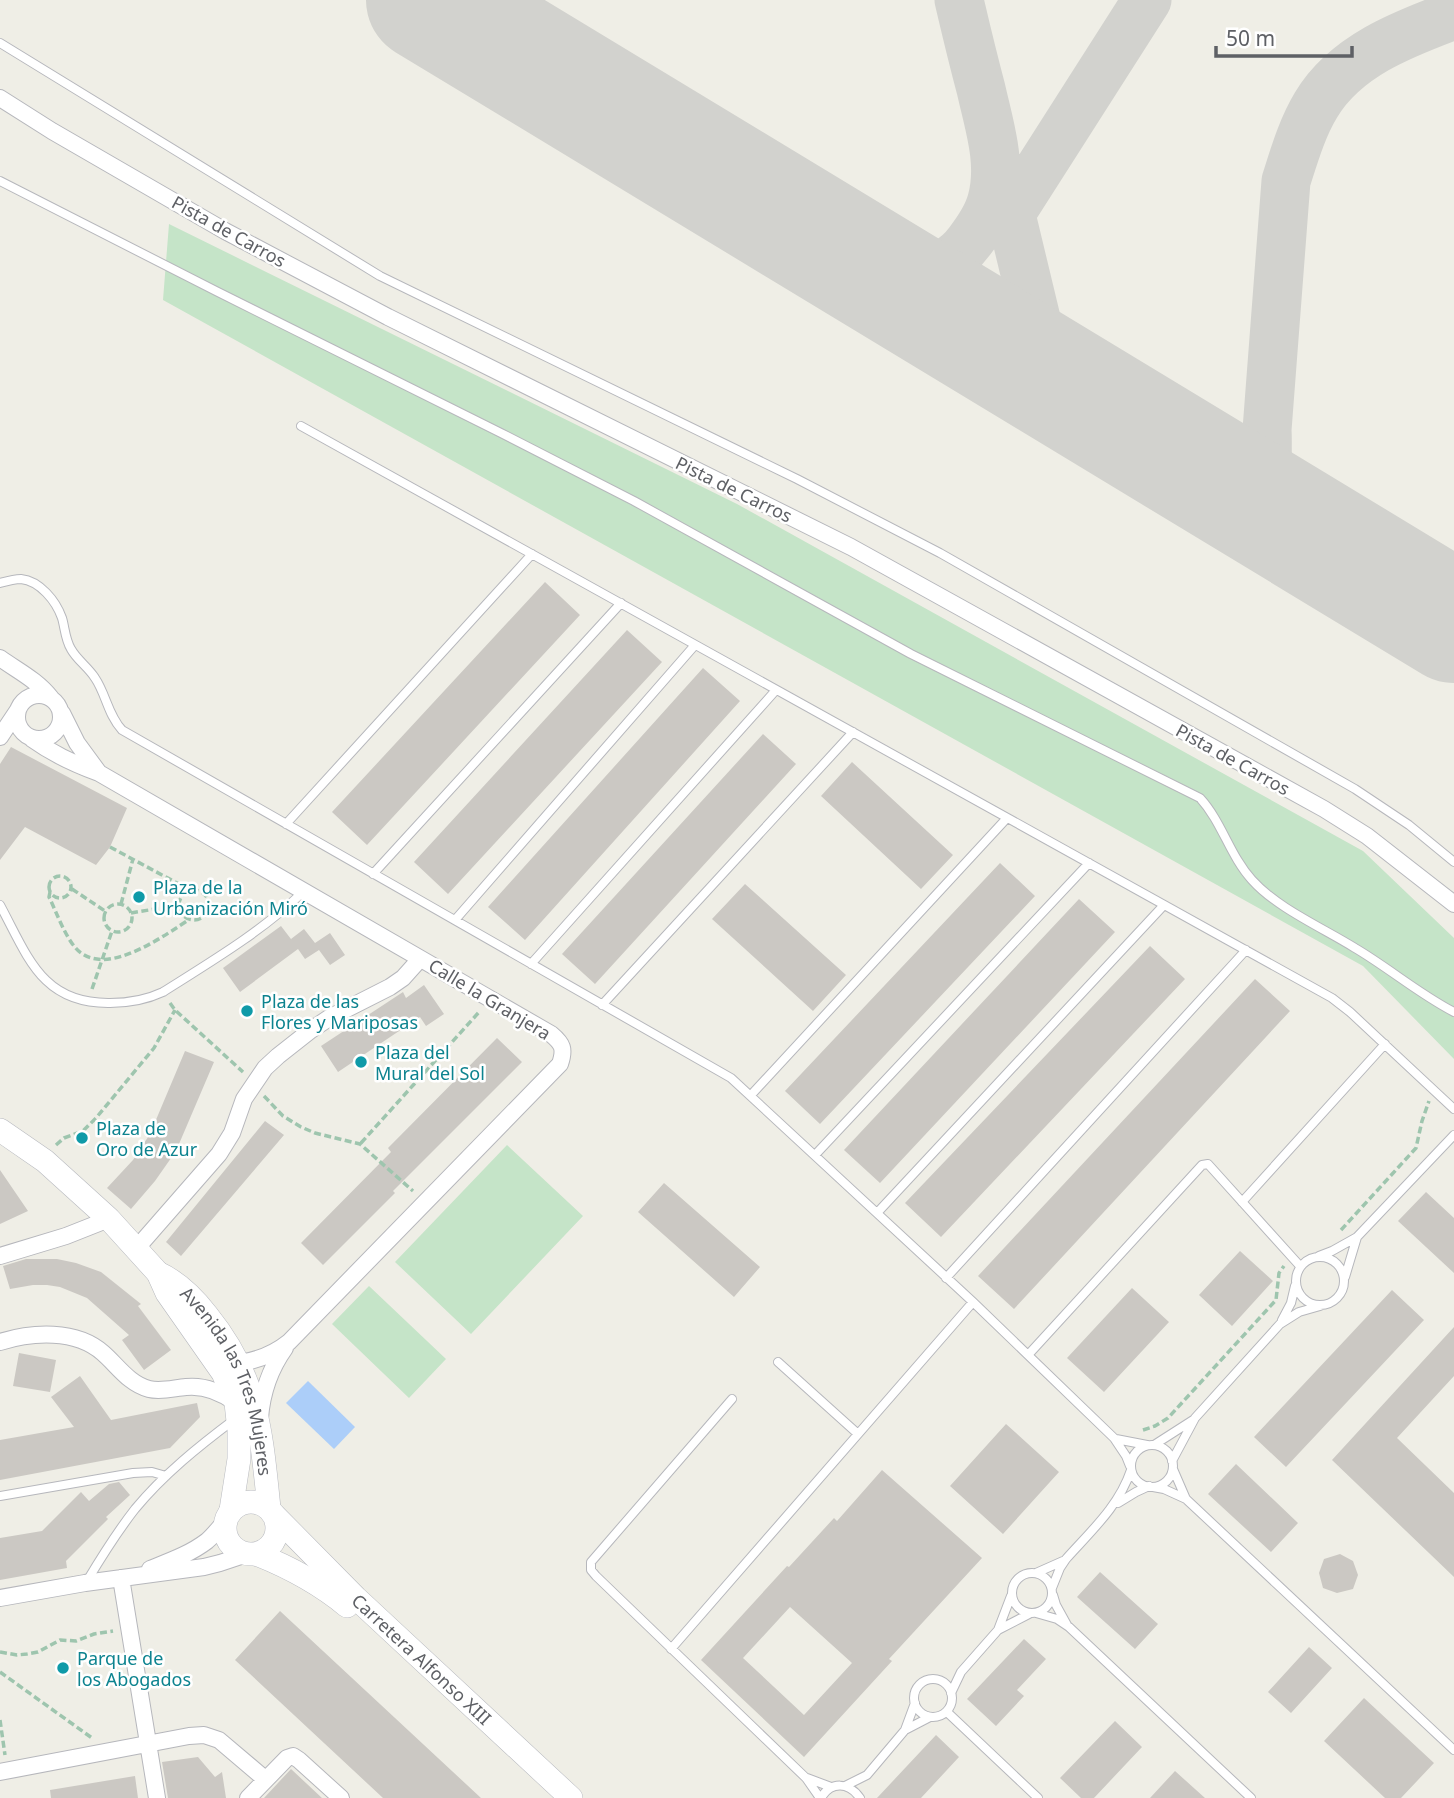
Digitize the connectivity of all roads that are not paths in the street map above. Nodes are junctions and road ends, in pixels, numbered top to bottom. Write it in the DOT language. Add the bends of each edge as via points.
graph roads {
  1 [pos="0,43"];
  2 [pos="0,97"];
  3 [pos="0,181"];
  4 [pos="301,426"];
  5 [pos="532,554"];
  6 [pos="0,583"];
  7 [pos="621,603"];
  8 [pos="695,645"];
  9 [pos="0,658"];
  10 [pos="19,671"];
  11 [pos="776,690"];
  12 [pos="56,704"];
  13 [pos="22,705"];
  14 [pos="853,732"];
  15 [pos="29,737"];
  16 [pos="0,738"];
  17 [pos="99,773"];
  18 [pos="1007,818"];
  19 [pos="286,824"];
  20 [pos="1454,862"];
  21 [pos="1089,863"];
  22 [pos="373,873"];
  23 [pos="303,892"];
  24 [pos="1454,904"];
  25 [pos="0,905"];
  26 [pos="1164,905"];
  27 [pos="455,920"];
  28 [pos="1246,950"];
  29 [pos="421,958"];
  30 [pos="531,964"];
  31 [pos="602,1005"];
  32 [pos="1454,1012"];
  33 [pos="1385,1044"];
  34 [pos="751,1096"];
  35 [pos="1454,1109"];
  36 [pos="0,1130"];
  37 [pos="1454,1135"];
  38 [pos="815,1155"];
  39 [pos="1242,1202"];
  40 [pos="877,1213"];
  41 [pos="109,1219"];
  42 [pos="1357,1237"];
  43 [pos="136,1249"];
  44 [pos="0,1256"];
  45 [pos="1319,1256"];
  46 [pos="1300,1266"];
  47 [pos="158,1273"];
  48 [pos="1345,1277"];
  49 [pos="946,1278"];
  50 [pos="1296,1280"];
  51 [pos="972,1302"];
  52 [pos="1320,1306"];
  53 [pos="1280,1324"];
  54 [pos="0,1342"];
  55 [pos="289,1342"];
  56 [pos="1028,1356"];
  57 [pos="778,1362"];
  58 [pos="240,1363"];
  59 [pos="732,1399"];
  60 [pos="244,1415"];
  61 [pos="1195,1418"];
  62 [pos="858,1434"];
  63 [pos="1114,1438"];
  64 [pos="1151,1445"];
  65 [pos="1172,1465"];
  66 [pos="1131,1468"];
  67 [pos="166,1476"];
  68 [pos="1151,1487"];
  69 [pos="0,1496"];
  70 [pos="1186,1499"];
  71 [pos="1113,1507"];
  72 [pos="272,1512"];
  73 [pos="229,1515"];
  74 [pos="252,1554"];
  75 [pos="1066,1559"];
  76 [pos="1035,1573"];
  77 [pos="128,1577"];
  78 [pos="85,1583"];
  79 [pos="1052,1590"];
  80 [pos="1012,1594"];
  81 [pos="0,1598"];
  82 [pos="1032,1613"];
  83 [pos="1069,1627"];
  84 [pos="998,1630"];
  85 [pos="671,1649"];
  86 [pos="961,1672"];
  87 [pos="941,1681"];
  88 [pos="951,1693"];
  89 [pos="915,1703"];
  90 [pos="947,1712"];
  91 [pos="931,1717"];
  92 [pos="905,1730"];
  93 [pos="148,1745"];
  94 [pos="1454,1750"];
  95 [pos="0,1772"];
  96 [pos="867,1775"];
  97 [pos="806,1778"];
  98 [pos="265,1779"];
  99 [pos="845,1786"];
  100 [pos="831,1787"];
  101 [pos="157,1798"];
  102 [pos="248,1798"];
  103 [pos="341,1798"];
  104 [pos="554,1798"];
  105 [pos="571,1798"];
  106 [pos="820,1798"];
  107 [pos="860,1798"];
  108 [pos="1038,1798"];
  109 [pos="1251,1798"];
  1 -- 20 [label="lane" via="390,281 797,479 952,560 1355,789"];
  2 -- 24 [label="street, Pista de Carros" via="225,231 851,547 1324,808"];
  3 -- 32 [label="lane" via="634,501 911,654 1200,798 1244,871 1265,893"];
  4 -- 5 [label="lane"];
  5 -- 7 [label="lane"];
  5 -- 19 [label="lane"];
  6 -- 19 [label="lane" via="30,581 47,593 60,613 70,648 102,689 122,730"];
  7 -- 8 [label="lane"];
  7 -- 22 [label="lane"];
  8 -- 11 [label="lane"];
  8 -- 27 [label="lane"];
  9 -- 10 [label="street"];
  10 -- 12 [label="street"];
  10 -- 13 [label="street"];
  11 -- 14 [label="lane"];
  11 -- 30 [label="lane"];
  12 -- 13 [label="street" via="42,695"];
  12 -- 15 [label="street" via="62,716 58,730 46,739"];
  12 -- 17 [label="street, Calle la Granjera"];
  13 -- 15 [label="street" via="18,724"];
  13 -- 16 [label="street"];
  14 -- 18 [label="lane"];
  14 -- 31 [label="lane"];
  15 -- 16 [label="street"];
  15 -- 17 [label="street, Calle la Granjera" via="75,765"];
  17 -- 23 [label="street, Calle la Granjera"];
  18 -- 21 [label="lane"];
  18 -- 34 [label="lane"];
  19 -- 22 [label="lane"];
  21 -- 26 [label="lane"];
  21 -- 38 [label="lane"];
  22 -- 27 [label="lane"];
  23 -- 25 [label="lane" via="248,938 163,992 138,1001 108,1003 66,996 41,976"];
  23 -- 29 [label="street, Calle la Granjera"];
  26 -- 28 [label="lane"];
  26 -- 40 [label="lane"];
  27 -- 30 [label="lane"];
  28 -- 33 [label="lane" via="1332,998"];
  28 -- 49 [label="lane"];
  29 -- 43 [label="street" via="390,988 311,1030 265,1068 244,1099 219,1154"];
  29 -- 55 [label="street, Calle la Granjera" via="551,1034 561,1042 564,1054 560,1064"];
  30 -- 31 [label="lane"];
  31 -- 34 [label="lane" via="717,1068"];
  33 -- 35 [label="lane"];
  33 -- 39 [label="lane"];
  34 -- 38 [label="lane"];
  36 -- 41 [label="street, Avenida las Tres Mujeres" via="45,1161"];
  37 -- 42 [label="lane"];
  38 -- 40 [label="lane"];
  39 -- 46 [label="lane"];
  39 -- 56 [label="lane" via="1208,1164 1202,1165"];
  40 -- 49 [label="lane"];
  41 -- 43 [label="street, Avenida las Tres Mujeres"];
  41 -- 44 [label="street"];
  42 -- 45 [label="lane"];
  42 -- 48 [label="lane"];
  43 -- 47 [label="street, Avenida las Tres Mujeres"];
  45 -- 46 [label="lane"];
  45 -- 48 [label="lane" via="1338,1264"];
  46 -- 50 [label="lane"];
  47 -- 58 [label="street, Avenida las Tres Mujeres" via="198,1303"];
  47 -- 60 [label="street, Avenida las Tres Mujeres" via="223,1373"];
  48 -- 52 [label="lane" via="1342,1294"];
  49 -- 51 [label="lane"];
  50 -- 52 [label="lane" via="1305,1301"];
  50 -- 53 [label="lane"];
  51 -- 56 [label="lane"];
  51 -- 62 [label="lane"];
  52 -- 53 [label="lane" via="1298,1312"];
  53 -- 61 [label="lane"];
  54 -- 60 [label="street" via="35,1335 87,1342 136,1384 159,1391 214,1390"];
  55 -- 58 [label="street, Calle la Granjera" via="266,1357"];
  55 -- 60 [label="street, Calle la Granjera" via="265,1388"];
  56 -- 63 [label="lane"];
  57 -- 62 [label="lane"];
  58 -- 60 [label="street, Avenida las Tres Mujeres" via="250,1389"];
  59 -- 85 [label="lane" via="591,1562 593,1573"];
  60 -- 67 [label="lane" via="200,1444"];
  60 -- 72 [label="street, Avenida las Tres Mujeres"];
  60 -- 73 [label="street, Avenida las Tres Mujeres"];
  61 -- 64 [label="lane"];
  61 -- 65 [label="lane"];
  62 -- 85 [label="lane"];
  63 -- 64 [label="lane"];
  63 -- 66 [label="lane"];
  64 -- 65 [label="lane" via="1166,1450"];
  64 -- 66 [label="lane" via="1137,1452"];
  65 -- 68 [label="lane" via="1168,1479"];
  65 -- 70 [label="lane"];
  66 -- 68 [label="lane" via="1139,1483"];
  66 -- 71 [label="lane"];
  67 -- 69 [label="lane" via="133,1473"];
  67 -- 78 [label="lane" via="115,1536"];
  68 -- 70 [label="lane"];
  68 -- 71 [label="lane"];
  70 -- 94 [label="lane"];
  71 -- 75 [label="lane"];
  72 -- 73 [label="street" via="250,1501"];
  72 -- 74 [label="street" via="278,1526 276,1536 263,1552"];
  72 -- 105 [label="street, Carretera Alfonso XIII" via="356,1598"];
  73 -- 74 [label="street" via="227,1538 239,1551"];
  73 -- 77 [label="street" via="194,1549"];
  74 -- 77 [label="street" via="204,1567"];
  74 -- 104 [label="street, Carretera Alfonso XIII" via="297,1572 338,1599"];
  75 -- 76 [label="lane"];
  75 -- 79 [label="lane"];
  76 -- 79 [label="lane" via="1048,1581"];
  76 -- 80 [label="lane" via="1016,1580"];
  77 -- 78 [label="street"];
  77 -- 93 [label="street" via="129,1629"];
  78 -- 81 [label="street"];
  79 -- 82 [label="lane" via="1048,1606"];
  79 -- 83 [label="lane"];
  80 -- 82 [label="lane" via="1017,1607"];
  80 -- 84 [label="lane"];
  82 -- 83 [label="lane"];
  82 -- 84 [label="lane"];
  83 -- 109 [label="lane"];
  84 -- 86 [label="lane"];
  85 -- 97 [label="lane"];
  86 -- 87 [label="lane"];
  86 -- 88 [label="lane"];
  87 -- 88 [label="lane"];
  87 -- 89 [label="lane" via="921,1684"];
  88 -- 90 [label="lane"];
  89 -- 91 [label="lane"];
  89 -- 92 [label="lane"];
  90 -- 91 [label="lane"];
  90 -- 108 [label="lane"];
  91 -- 92 [label="lane"];
  92 -- 96 [label="lane"];
  93 -- 95 [label="street"];
  93 -- 98 [label="street" via="204,1735 219,1740"];
  93 -- 101 [label="street"];
  96 -- 99 [label="lane"];
  96 -- 107 [label="lane"];
  97 -- 100 [label="lane"];
  97 -- 106 [label="lane"];
  98 -- 102 [label="street"];
  98 -- 103 [label="street" via="293,1756"];
  99 -- 100 [label="lane"];
  99 -- 107 [label="lane"];
  100 -- 106 [label="lane"];
}
